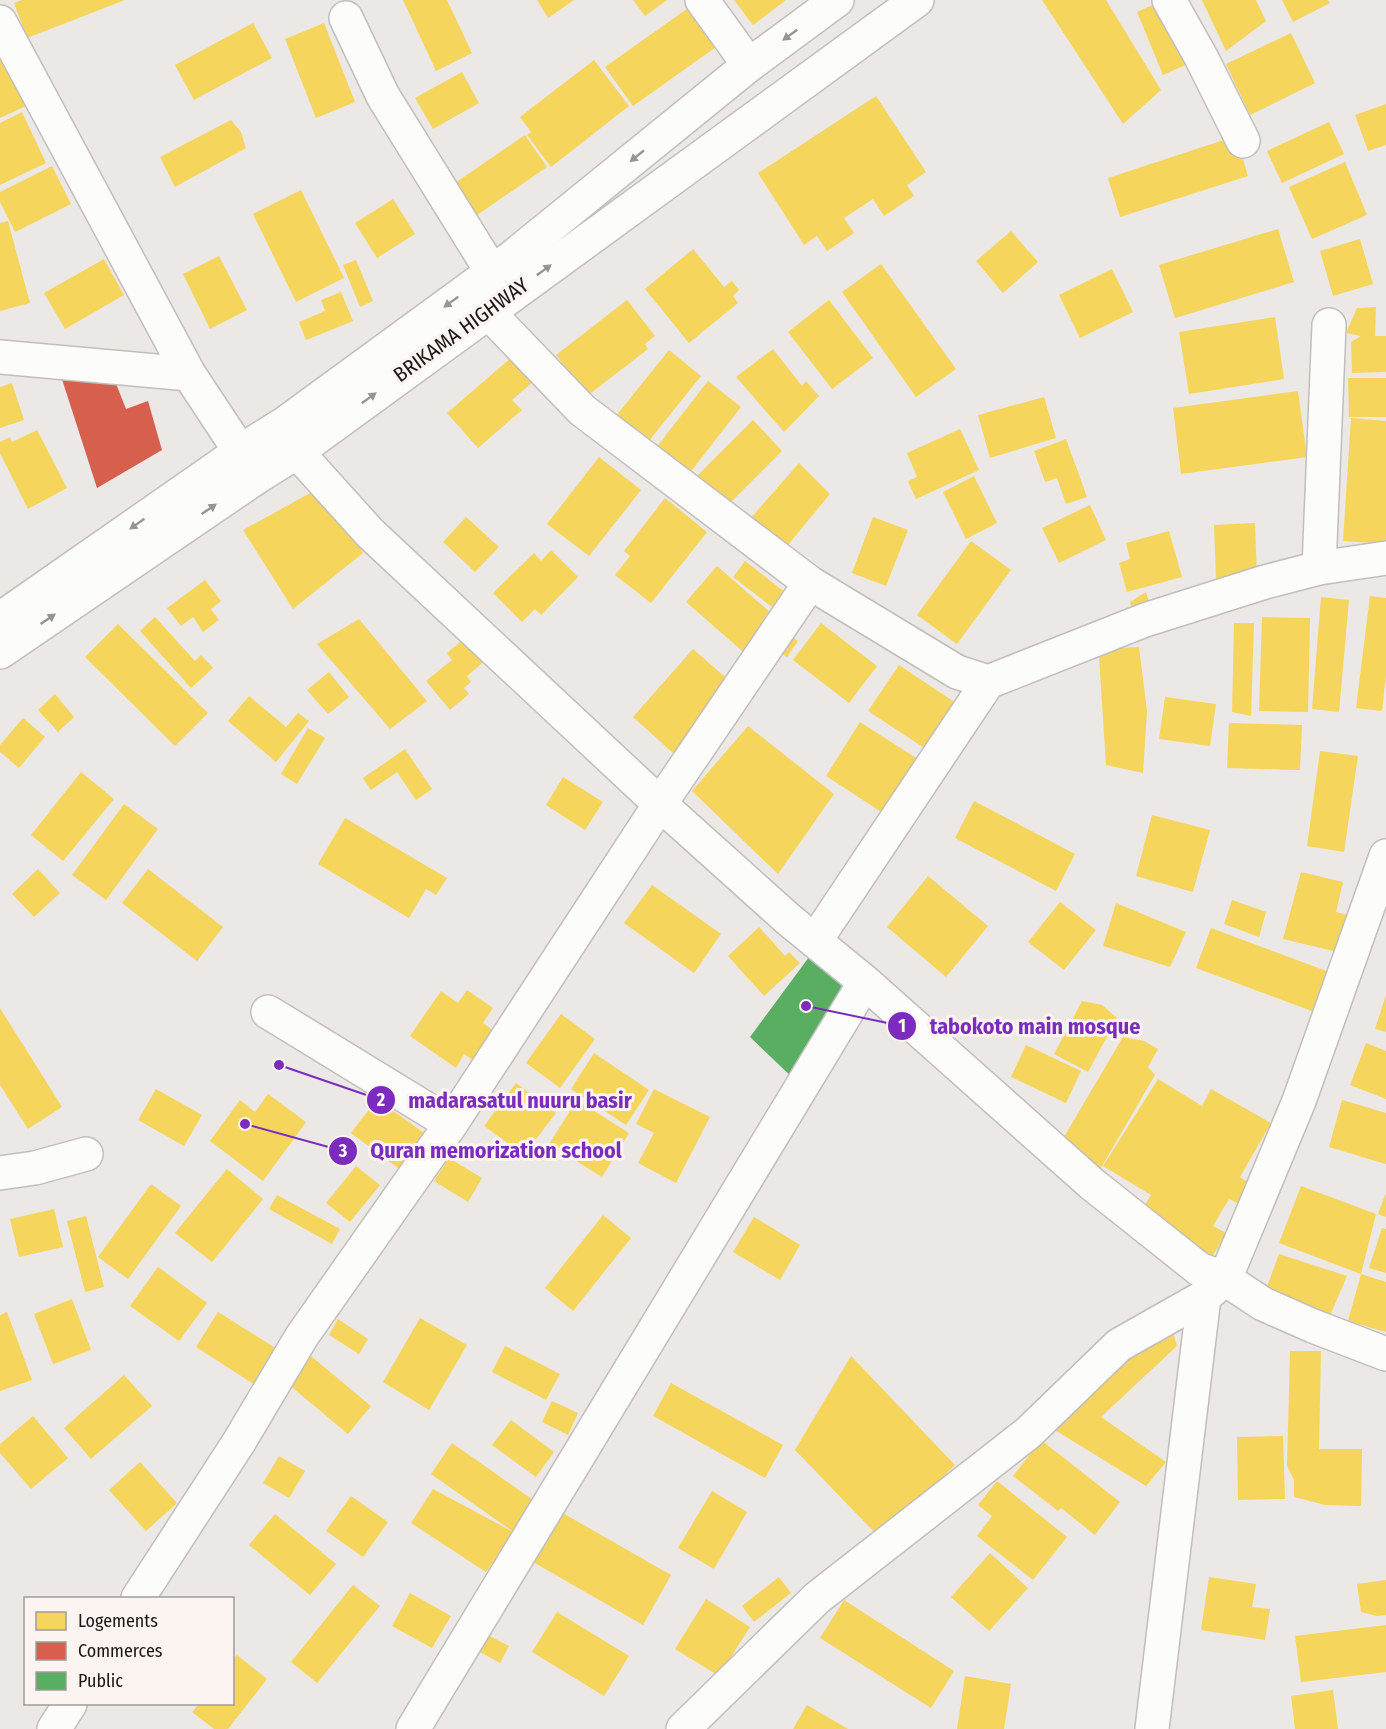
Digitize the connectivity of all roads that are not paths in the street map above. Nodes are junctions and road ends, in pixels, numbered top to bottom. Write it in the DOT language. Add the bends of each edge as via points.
graph roads {
  1 [pos="702,0"];
  2 [pos="837,0"];
  3 [pos="917,0"];
  4 [pos="1168,0"];
  5 [pos="346,18"];
  6 [pos="0,22"];
  7 [pos="749,65"];
  8 [pos="1242,141"];
  9 [pos="492,272"];
  10 [pos="487,311"];
  11 [pos="1329,325"];
  12 [pos="0,357"];
  13 [pos="189,374"];
  14 [pos="290,438"];
  15 [pos="249,464"];
  16 [pos="1386,558"];
  17 [pos="1319,568"];
  18 [pos="810,583"];
  19 [pos="0,619"];
  20 [pos="0,652"];
  21 [pos="988,682"];
  22 [pos="660,804"];
  23 [pos="1386,856"];
  24 [pos="815,941"];
  25 [pos="865,982"];
  26 [pos="268,1012"];
  27 [pos="451,1124"];
  28 [pos="86,1154"];
  29 [pos="0,1173"];
  30 [pos="1215,1288"];
  31 [pos="1386,1354"];
  32 [pos="139,1597"];
  33 [pos="69,1705"];
  34 [pos="54,1729"];
  35 [pos="413,1729"];
  36 [pos="683,1729"];
  37 [pos="1152,1729"];
  1 -- 7 [label="main road"];
  2 -- 7 [label="main road, BRIKAMA HIGHWAY, one-way"];
  10 -- 3 [label="main road, BRIKAMA HIGHWAY, one-way"];
  4 -- 8 [label="main road"];
  5 -- 9 [label="main road" via="383,96"];
  6 -- 13 [label="main road"];
  7 -- 9 [label="main road, BRIKAMA HIGHWAY, one-way"];
  9 -- 14 [label="main road, BRIKAMA HIGHWAY, one-way"];
  14 -- 10 [label="main road, BRIKAMA HIGHWAY, one-way"];
  10 -- 18 [label="main road" via="582,410"];
  11 -- 17 [label="main road"];
  12 -- 13 [label="main road"];
  13 -- 15 [label="main road"];
  14 -- 15 [label="main road, BRIKAMA HIGHWAY"];
  14 -- 22 [label="main road" via="370,533"];
  15 -- 19 [label="main road, BRIKAMA HIGHWAY, one-way"];
  20 -- 15 [label="main road, BRIKAMA HIGHWAY, one-way"];
  16 -- 17 [label="main road"];
  17 -- 21 [label="main road" via="1145,620"];
  18 -- 21 [label="main road" via="957,672"];
  18 -- 22 [label="main road"];
  21 -- 24 [label="main road"];
  22 -- 24 [label="main road"];
  22 -- 27 [label="main road"];
  23 -- 30 [label="main road" via="1299,1101"];
  24 -- 25 [label="main road"];
  25 -- 30 [label="main road" via="1092,1184 1199,1269"];
  25 -- 35 [label="main road"];
  26 -- 27 [label="main road"];
  27 -- 32 [label="main road" via="302,1336"];
  28 -- 29 [label="main road"];
  30 -- 31 [label="main road"];
  30 -- 36 [label="main road" via="1119,1345 1028,1433 817,1598"];
  30 -- 37 [label="main road"];
  33 -- 34 [label="main road"];
}
